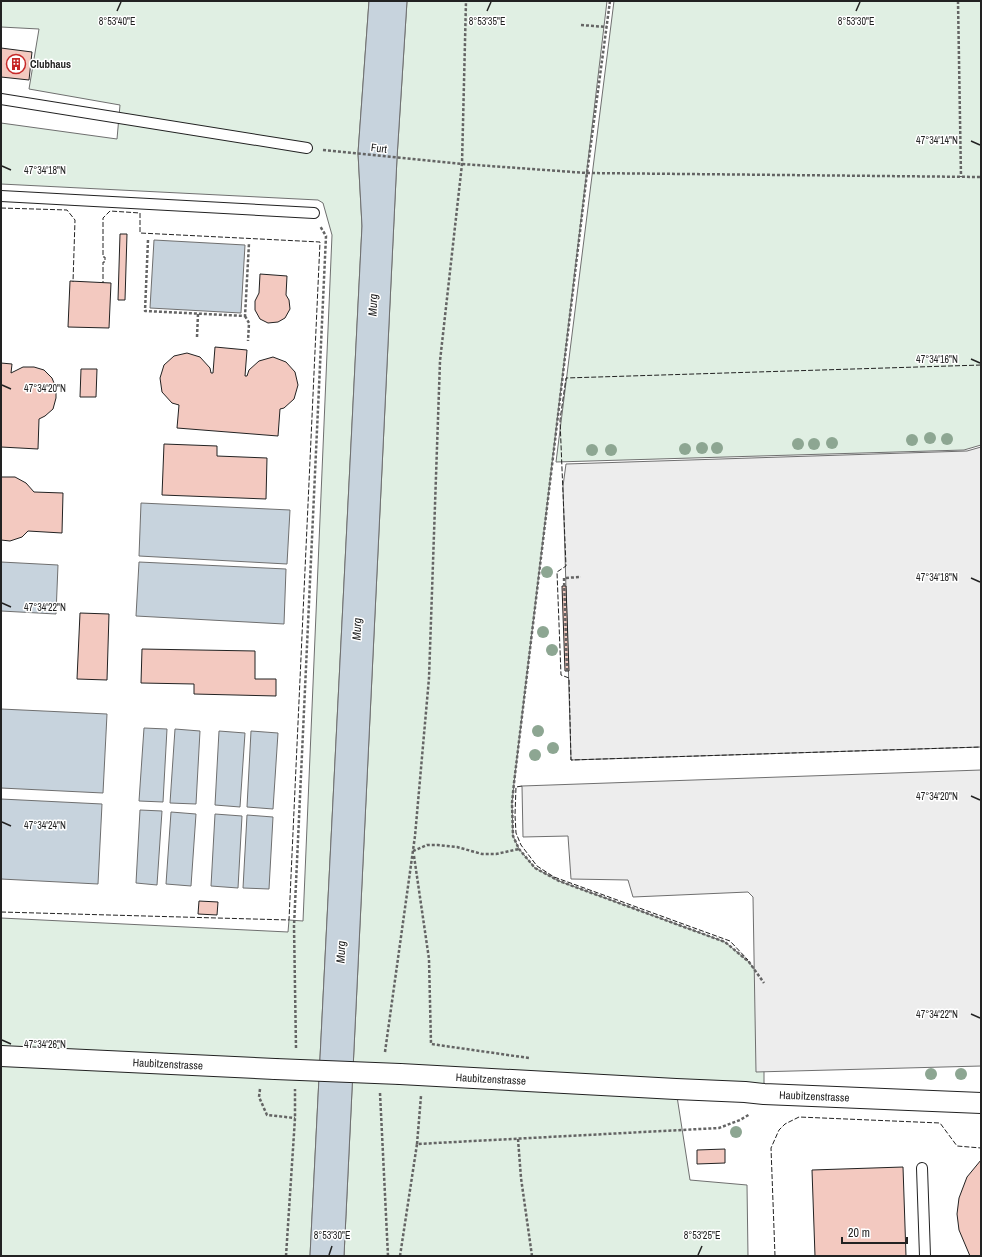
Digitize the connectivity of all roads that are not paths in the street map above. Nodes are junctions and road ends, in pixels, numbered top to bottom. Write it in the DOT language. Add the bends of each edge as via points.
graph roads {
  1 [pos="1,99"];
  2 [pos="306,148"];
  3 [pos="1,196"];
  4 [pos="314,213"];
  5 [pos="1,1056"];
  6 [pos="981,1103"];
  7 [pos="922,1168"];
  8 [pos="925,1256"];
  1 -- 2 [label="lane"];
  3 -- 4 [label="lane"];
  5 -- 6 [label="street, Haubitzenstrasse, bridge"];
  7 -- 8 [label="lane"];
}
